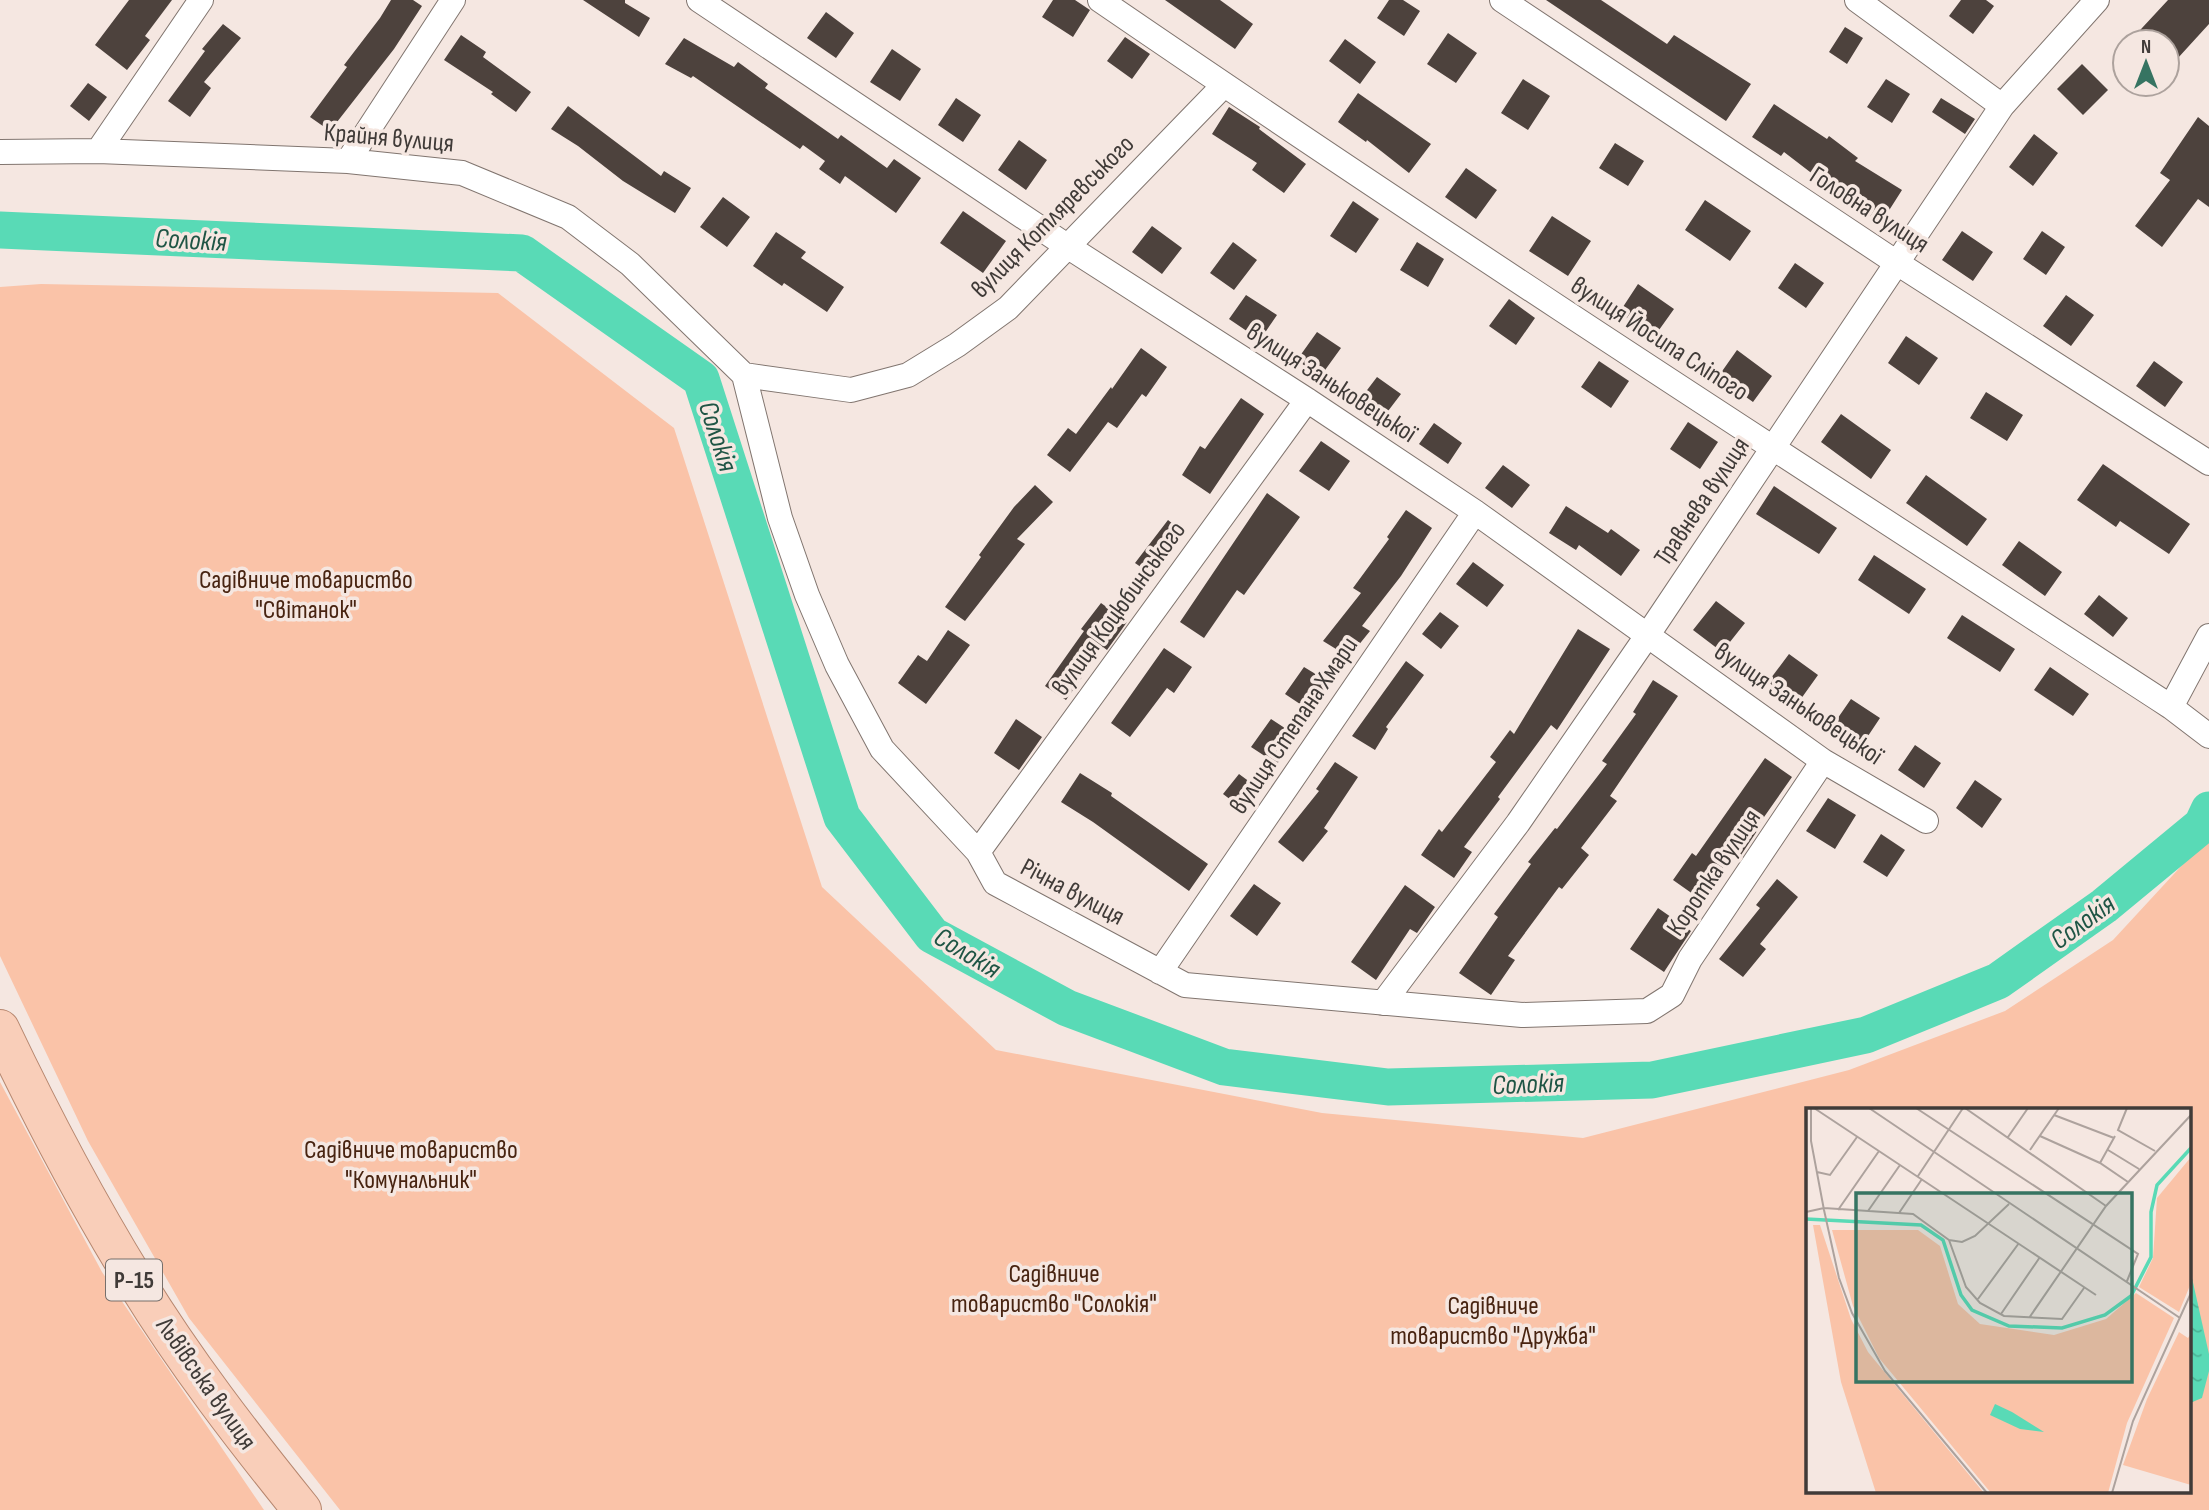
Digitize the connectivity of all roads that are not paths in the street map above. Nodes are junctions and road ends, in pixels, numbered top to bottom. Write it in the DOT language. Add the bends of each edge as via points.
graph roads {
  1 [pos="201,0"];
  2 [pos="453,0"];
  3 [pos="699,0"];
  4 [pos="1100,0"];
  5 [pos="1502,0"];
  6 [pos="1857,0"];
  7 [pos="2097,0"];
  8 [pos="1224,85"];
  9 [pos="2002,106"];
  10 [pos="98,151"];
  11 [pos="0,152"];
  12 [pos="348,161"];
  13 [pos="1067,246"];
  14 [pos="1897,263"];
  15 [pos="744,375"];
  16 [pos="1307,400"];
  17 [pos="1772,448"];
  18 [pos="2209,463"];
  19 [pos="1475,512"];
  20 [pos="1647,636"];
  21 [pos="2209,636"];
  22 [pos="2190,722"];
  23 [pos="1823,761"];
  24 [pos="1926,821"];
  25 [pos="978,852"];
  26 [pos="1160,972"];
  27 [pos="1383,1003"];
  28 [pos="1647,1011"];
  29 [pos="0,1029"];
  30 [pos="302,1510"];
  1 -- 10 [label="street"];
  2 -- 12 [label="street"];
  3 -- 13 [label="street, вулиця Заньковецької"];
  4 -- 8 [label="street, вулиця Йосипа Сліпого"];
  5 -- 14 [label="street, Головна вулиця"];
  6 -- 9 [label="street"];
  7 -- 9 [label="street, Травнева вулиця"];
  8 -- 13 [label="street, вулиця Котляревського"];
  8 -- 17 [label="street, вулиця Йосипа Сліпого"];
  9 -- 14 [label="street, Травнева вулиця"];
  10 -- 11 [label="street, Крайня вулиця"];
  10 -- 12 [label="street, Крайня вулиця"];
  12 -- 15 [label="street, Крайня вулиця" via="462,173 568,217 630,264"];
  13 -- 15 [label="street, вулиця Котляревського" via="1007,308 908,375 851,390"];
  13 -- 16 [label="street, вулиця Заньковецької"];
  14 -- 17 [label="street, Травнева вулиця"];
  14 -- 18 [label="street, Головна вулиця"];
  15 -- 25 [label="street, Річна вулиця" via="780,518 837,665 882,749"];
  16 -- 19 [label="street, вулиця Заньковецької"];
  16 -- 25 [label="street, вулиця Коцюбинського"];
  17 -- 20 [label="street, Травнева вулиця"];
  17 -- 22 [label="street, вулиця Йосипа Сліпого"];
  19 -- 20 [label="street, вулиця Заньковецької"];
  19 -- 26 [label="street, вулиця Степана Хмари"];
  20 -- 23 [label="street, вулиця Заньковецької"];
  20 -- 27 [label="street, Травнева вулиця" via="1518,823"];
  21 -- 22 [label="street"];
  23 -- 24 [label="street, вулиця Заньковецької"];
  23 -- 28 [label="street, Коротка вулиця" via="1690,959 1672,995"];
  25 -- 26 [label="street, Річна вулиця" via="995,883"];
  26 -- 27 [label="street, Річна вулиця" via="1185,985"];
  27 -- 28 [label="street, Річна вулиця" via="1522,1015"];
  29 -- 30 [label="main road, Львівська вулиця / Р-15" via="136,1283 232,1424"];
}
